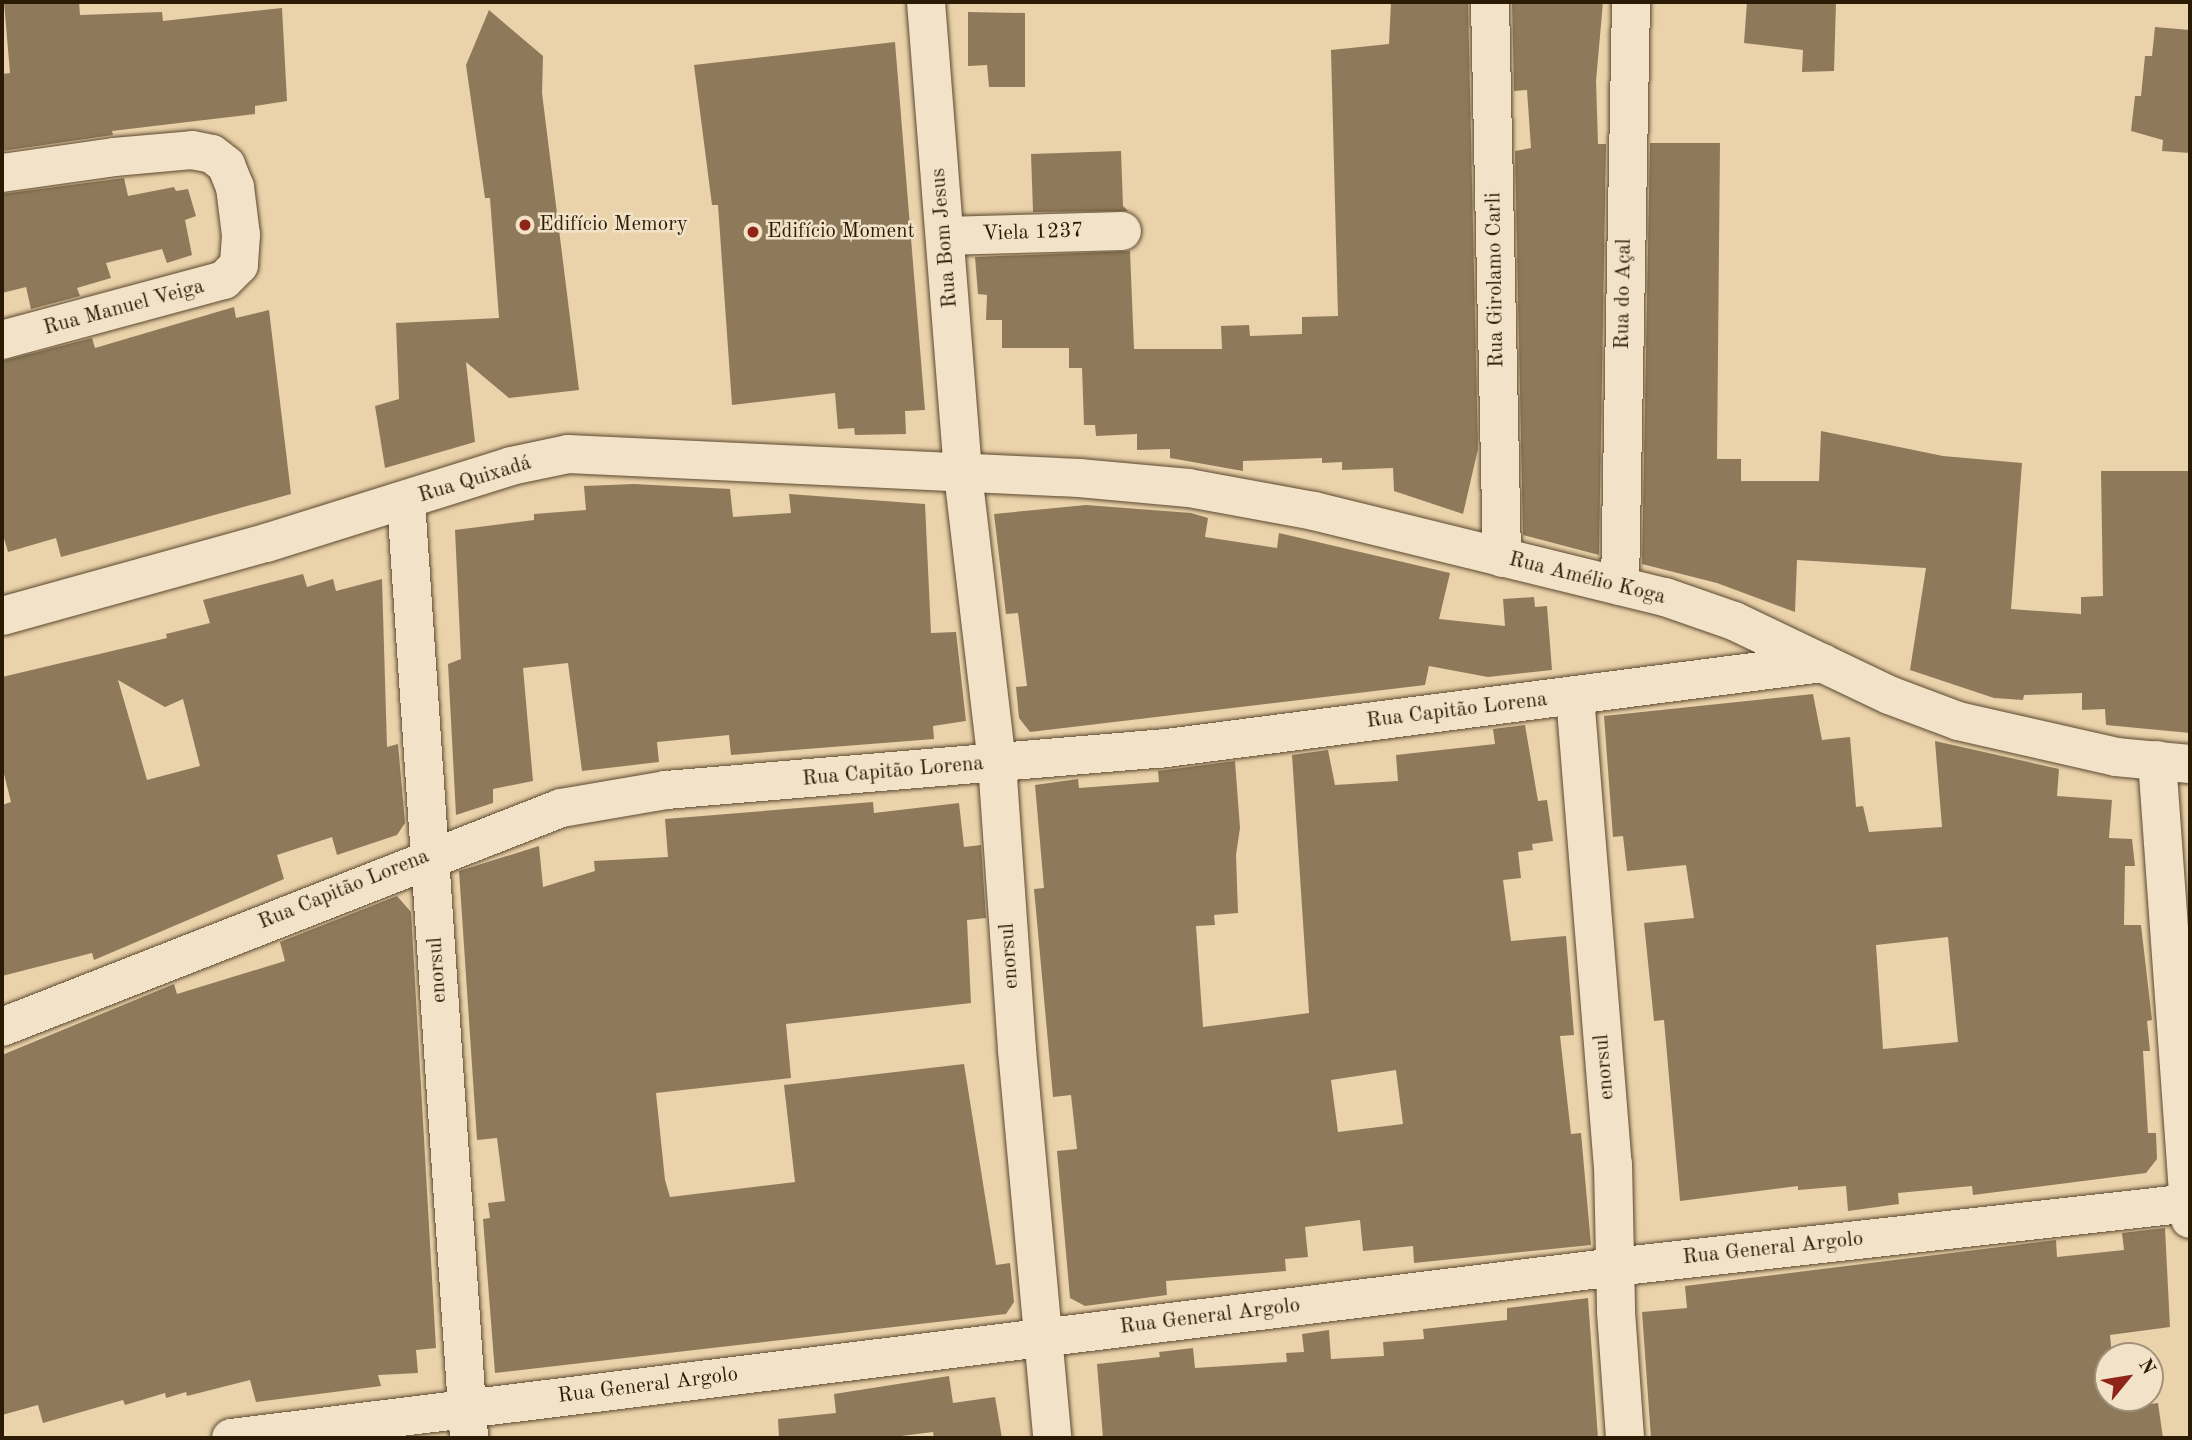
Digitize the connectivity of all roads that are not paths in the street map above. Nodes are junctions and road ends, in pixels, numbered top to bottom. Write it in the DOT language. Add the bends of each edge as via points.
graph roads {
  1 [pos="926,2"];
  2 [pos="1490,2"];
  3 [pos="1631,2"];
  4 [pos="2,173"];
  5 [pos="1122,231"];
  6 [pos="945,236"];
  7 [pos="2,340"];
  8 [pos="964,474"];
  9 [pos="406,501"];
  10 [pos="1502,558"];
  11 [pos="1620,586"];
  12 [pos="2,616"];
  13 [pos="1822,663"];
  14 [pos="1574,696"];
  15 [pos="2174,762"];
  16 [pos="997,763"];
  17 [pos="430,856"];
  18 [pos="2,1027"];
  19 [pos="2190,1208"];
  20 [pos="1615,1267"];
  21 [pos="1045,1338"];
  22 [pos="468,1423"];
  23 [pos="231,1438"];
  24 [pos="1052,1438"];
  25 [pos="1625,1438"];
  1 -- 6 [label="street, Rua Bom Jesus"];
  2 -- 10 [label="street, Rua Girolamo Carli"];
  3 -- 11 [label="street, Rua do Açal"];
  4 -- 7 [label="street, Rua Manuel Veiga" via="114,157 192,150 212,154 226,165 235,187 239,264 224,280"];
  5 -- 6 [label="street, Viela 1237"];
  6 -- 8 [label="street, Rua Bom Jesus"];
  8 -- 9 [label="street, Rua Quixadá" via="568,454 511,466"];
  8 -- 10 [label="street, Rua Amélio Koga" via="1189,488 1314,511"];
  8 -- 16 [label="street, enorsul"];
  9 -- 12 [label="street, Rua Quixadá"];
  9 -- 17 [label="street, enorsul"];
  10 -- 11 [label="street, Rua Amélio Koga"];
  11 -- 13 [label="street, Rua Amélio Koga" via="1734,621"];
  13 -- 14 [label="street, Rua Capitão Lorena"];
  13 -- 15 [label="street, Rua Amélio Koga" via="1958,721 2045,743"];
  14 -- 16 [label="street, Rua Capitão Lorena" via="1159,749"];
  14 -- 20 [label="street, enorsul" via="1613,1164"];
  15 -- 19 [label="street"];
  16 -- 17 [label="street, Rua Capitão Lorena" via="610,799 561,808"];
  16 -- 21 [label="street, enorsul" via="1017,1050"];
  17 -- 18 [label="street, Rua Capitão Lorena"];
  17 -- 22 [label="street, enorsul"];
  19 -- 20 [label="street, Rua General Argolo"];
  20 -- 21 [label="street, Rua General Argolo"];
  20 -- 25 [label="street, enorsul"];
  21 -- 22 [label="street, Rua General Argolo"];
  21 -- 24 [label="street, enorsul"];
  22 -- 23 [label="street, Rua General Argolo"];
}
